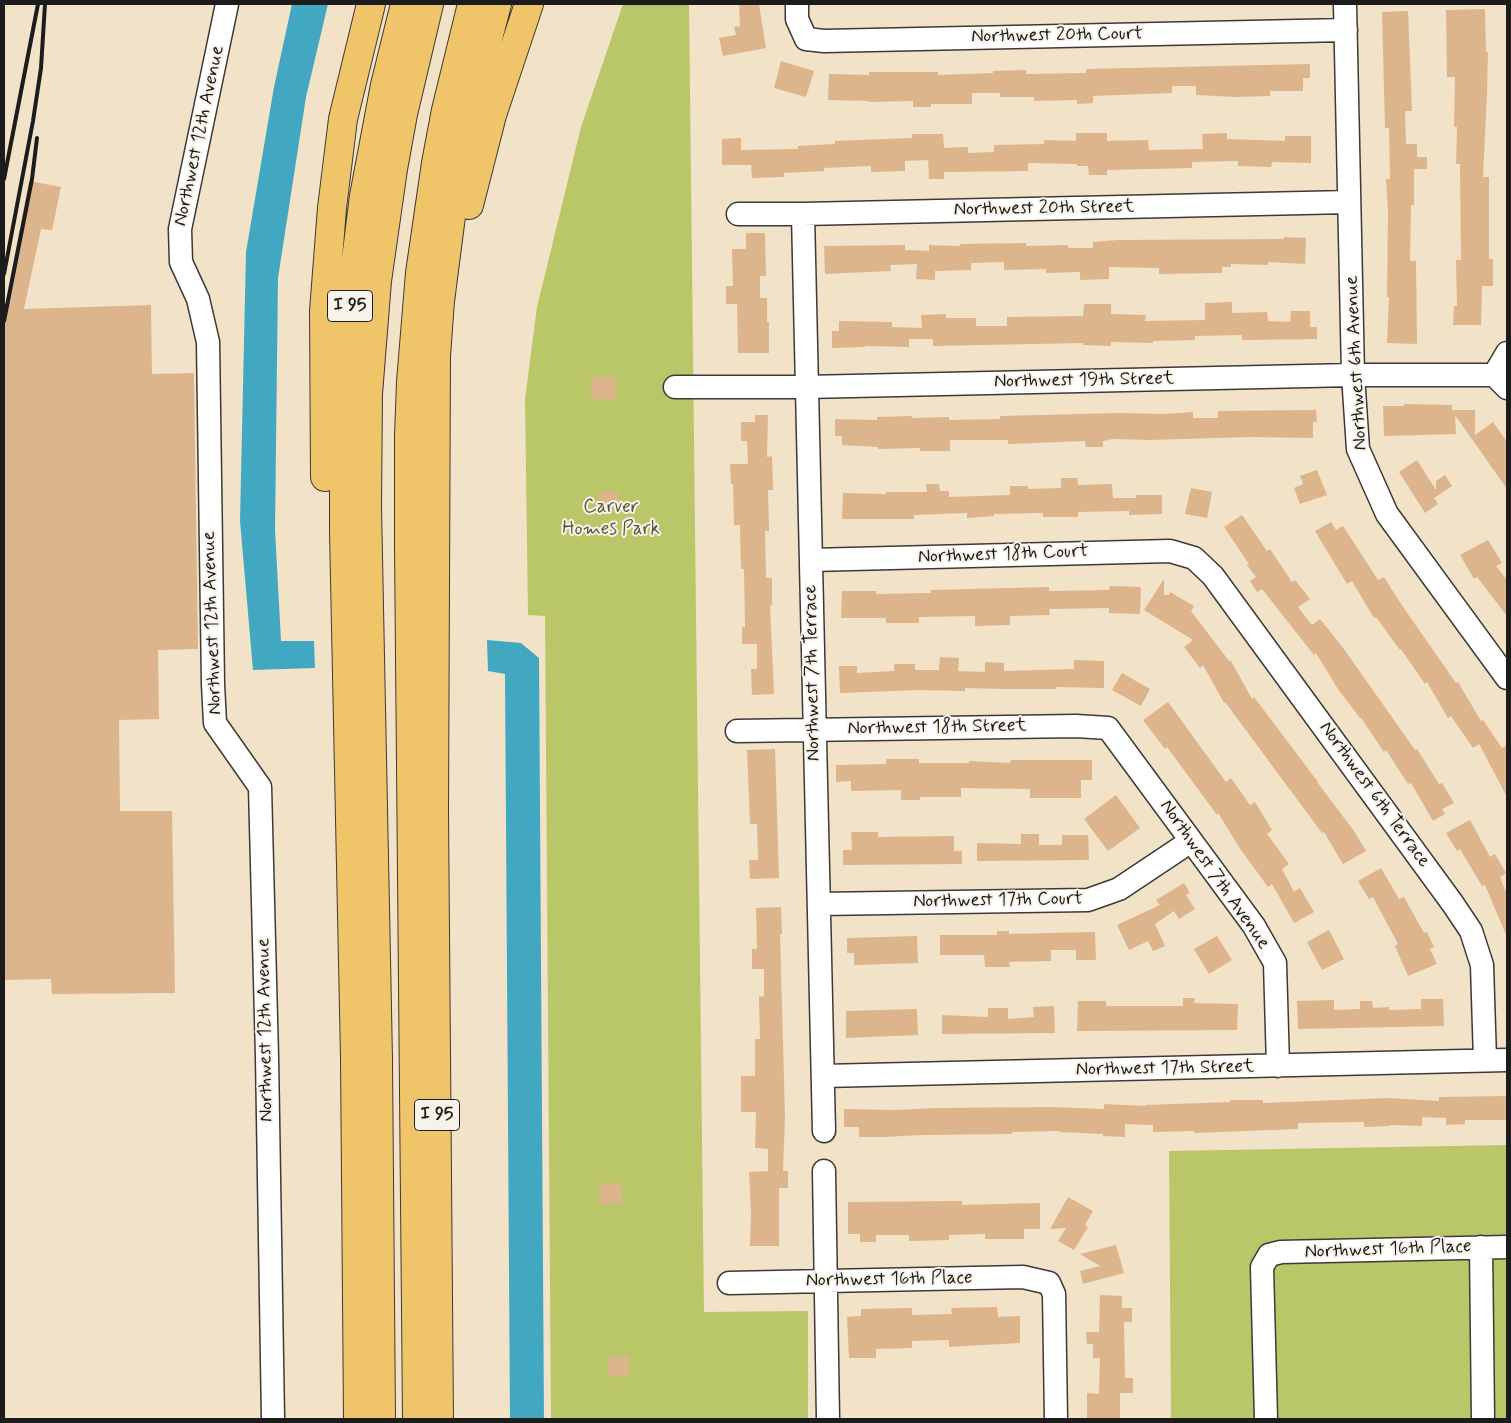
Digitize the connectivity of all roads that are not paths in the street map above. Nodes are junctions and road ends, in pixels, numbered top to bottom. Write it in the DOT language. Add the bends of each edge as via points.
graph roads {
  1 [pos="227,4"];
  2 [pos="371,4"];
  3 [pos="405,4"];
  4 [pos="429,4"];
  5 [pos="472,4"];
  6 [pos="497,4"];
  7 [pos="529,4"];
  8 [pos="797,4"];
  9 [pos="1345,4"];
  10 [pos="1346,30"];
  11 [pos="1350,202"];
  12 [pos="738,214"];
  13 [pos="803,214"];
  14 [pos="1507,353"];
  15 [pos="436,356"];
  16 [pos="1353,375"];
  17 [pos="1500,382"];
  18 [pos="806,387"];
  19 [pos="675,388"];
  20 [pos="1194,558"];
  21 [pos="811,560"];
  22 [pos="346,614"];
  23 [pos="1507,678"];
  24 [pos="1108,728"];
  25 [pos="814,730"];
  26 [pos="737,731"];
  27 [pos="1191,841"];
  28 [pos="819,904"];
  29 [pos="1485,1060"];
  30 [pos="1507,1060"];
  31 [pos="1278,1066"];
  32 [pos="823,1076"];
  33 [pos="824,1131"];
  34 [pos="824,1171"];
  35 [pos="1481,1247"];
  36 [pos="1507,1247"];
  37 [pos="826,1281"];
  38 [pos="729,1284"];
  39 [pos="273,1419"];
  40 [pos="358,1419"];
  41 [pos="381,1419"];
  42 [pos="417,1419"];
  43 [pos="439,1419"];
  44 [pos="828,1419"];
  45 [pos="1056,1419"];
  46 [pos="1266,1419"];
  47 [pos="1484,1419"];
  1 -- 39 [label="street, Northwest 12th Avenue" via="180,229 181,262 198,299 208,342 215,723 260,787"];
  2 -- 22 [label="highway" via="350,86 340,142 324,311 326,504"];
  3 -- 22 [label="highway, I 95" via="385,85 364,196 350,308 344,417"];
  4 -- 41 [label="highway" via="392,169 377,281 368,394"];
  5 -- 42 [label="highway" via="436,163 420,273 411,382 409,548"];
  6 -- 15 [label="highway, I 95" via="476,84 454,193"];
  7 -- 15 [label="highway" via="492,115"];
  8 -- 10 [label="street, Northwest 20th Court" via="797,19 806,39 824,41"];
  9 -- 10 [label="street, Northwest 6th Avenue"];
  10 -- 11 [label="street, Northwest 6th Avenue"];
  11 -- 13 [label="street, Northwest 20th Street"];
  11 -- 16 [label="street, Northwest 6th Avenue"];
  12 -- 13 [label="street, Northwest 20th Street"];
  13 -- 18 [label="street, Northwest 7th Terrace"];
  14 -- 17 [label="street"];
  15 -- 43 [label="highway, I 95" via="434,821"];
  16 -- 17 [label="street, Northwest 19th Street"];
  16 -- 18 [label="street, Northwest 19th Street"];
  16 -- 23 [label="street, Northwest 6th Avenue" via="1358,449 1387,514"];
  18 -- 19 [label="street, Northwest 19th Street"];
  18 -- 21 [label="street, Northwest 7th Terrace"];
  20 -- 21 [label="street, Northwest 18th Court" via="1170,551"];
  20 -- 29 [label="street, Northwest 6th Terrace" via="1213,576 1471,931 1482,965"];
  21 -- 25 [label="street, Northwest 7th Terrace"];
  22 -- 40 [label="highway, I 95"];
  24 -- 25 [label="street, Northwest 18th Street"];
  24 -- 27 [label="street, Northwest 7th Avenue"];
  25 -- 26 [label="street, Northwest 18th Street"];
  25 -- 28 [label="street, Northwest 7th Terrace"];
  27 -- 28 [label="street, Northwest 17th Court" via="1119,889 1088,900"];
  27 -- 31 [label="street, Northwest 7th Avenue" via="1254,926 1275,963"];
  28 -- 32 [label="street, Northwest 7th Terrace"];
  29 -- 30 [label="street, Northwest 17th Street"];
  29 -- 31 [label="street, Northwest 17th Street"];
  31 -- 32 [label="street, Northwest 17th Street"];
  32 -- 33 [label="street, Northwest 7th Terrace"];
  34 -- 37 [label="street"];
  35 -- 36 [label="street, Northwest 16th Place"];
  35 -- 46 [label="street, Northwest 16th Place" via="1281,1252 1269,1255 1262,1267"];
  35 -- 47 [label="street"];
  37 -- 38 [label="street, Northwest 16th Place"];
  37 -- 44 [label="street"];
  37 -- 45 [label="street, Northwest 16th Place" via="1023,1277 1049,1283 1054,1294"];
}
